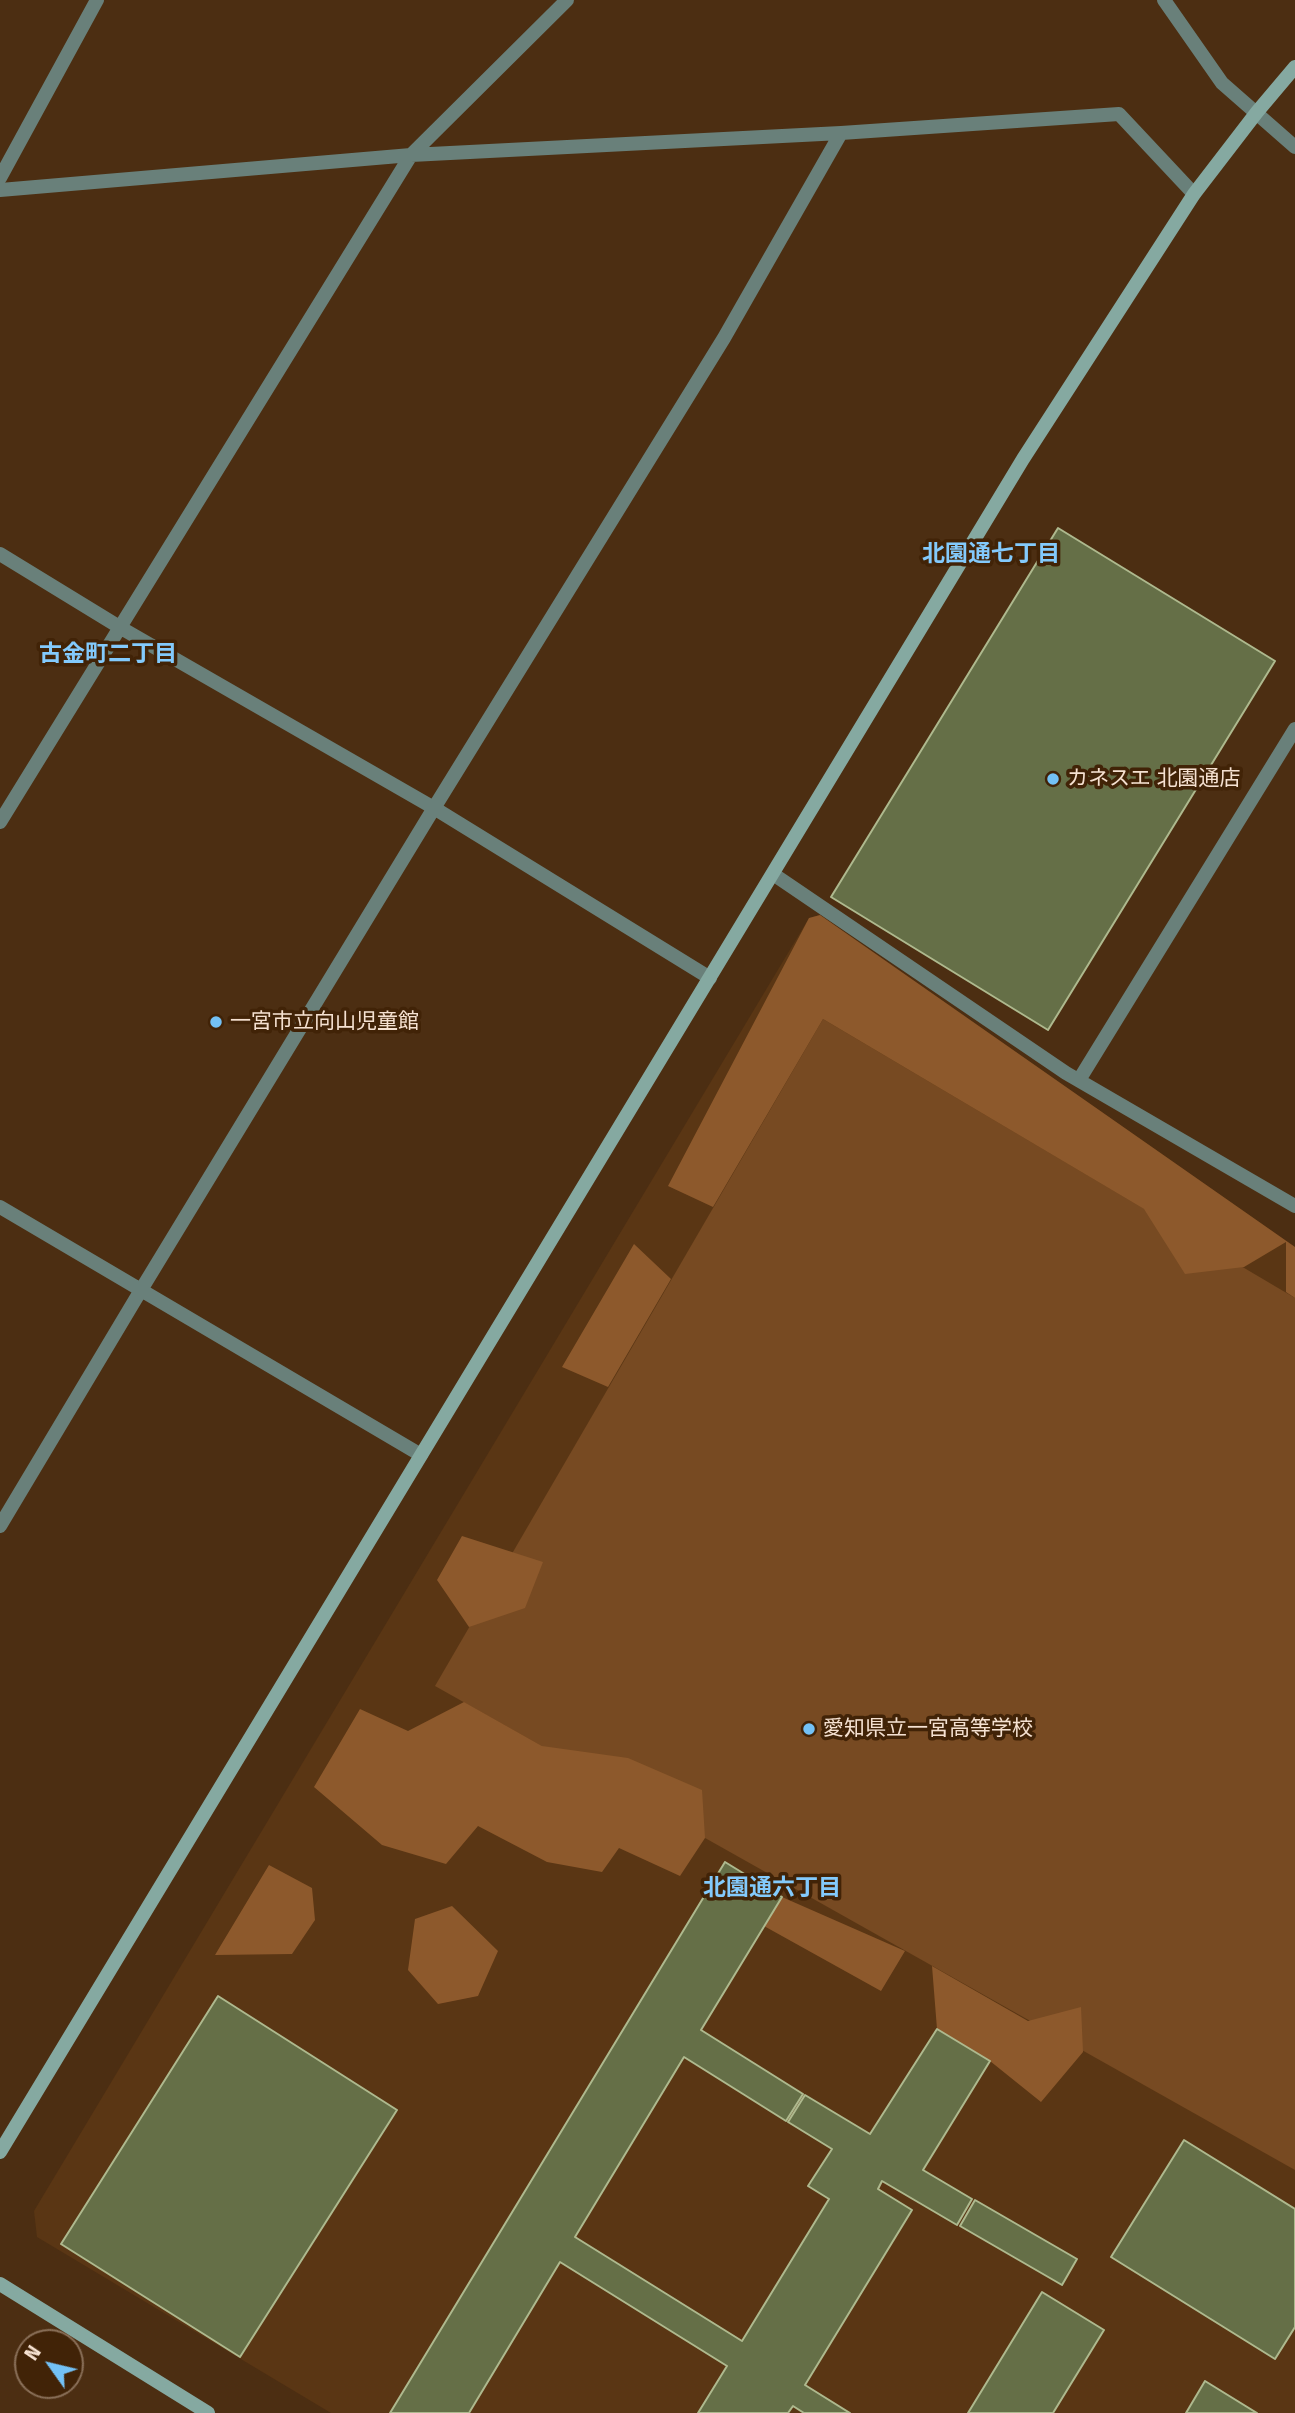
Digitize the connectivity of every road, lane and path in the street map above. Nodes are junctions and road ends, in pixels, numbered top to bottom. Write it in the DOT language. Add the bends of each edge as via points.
graph roads {
  1 [pos="97,0"];
  2 [pos="567,0"];
  3 [pos="1164,0"];
  4 [pos="1295,67"];
  5 [pos="1257,112"];
  6 [pos="841,133"];
  7 [pos="1295,147"];
  8 [pos="411,155"];
  9 [pos="0,178"];
  10 [pos="0,190"];
  11 [pos="1194,194"];
  12 [pos="0,554"];
  13 [pos="121,628"];
  14 [pos="1295,729"];
  15 [pos="434,808"];
  16 [pos="0,822"];
  17 [pos="773,874"];
  18 [pos="710,978"];
  19 [pos="1079,1080"];
  20 [pos="1295,1206"];
  21 [pos="0,1207"];
  22 [pos="141,1290"];
  23 [pos="421,1455"];
  24 [pos="0,1527"];
  25 [pos="0,2152"];
  26 [pos="0,2284"];
  27 [pos="208,2413"];
  1 -- 9 [label="street"];
  2 -- 8 [label="street"];
  3 -- 5 [label="street" via="1222,83"];
  4 -- 5 [label="street"];
  5 -- 7 [label="street"];
  5 -- 11 [label="street"];
  6 -- 8 [label="street"];
  6 -- 11 [label="street" via="1119,114"];
  6 -- 15 [label="street" via="724,338"];
  8 -- 10 [label="street"];
  8 -- 13 [label="street"];
  11 -- 17 [label="street" via="1023,459"];
  12 -- 13 [label="street"];
  13 -- 15 [label="street"];
  13 -- 16 [label="street"];
  14 -- 19 [label="street"];
  15 -- 18 [label="street"];
  15 -- 22 [label="street"];
  17 -- 18 [label="street"];
  17 -- 19 [label="street"];
  18 -- 23 [label="street"];
  19 -- 20 [label="street"];
  21 -- 22 [label="street"];
  22 -- 23 [label="street"];
  22 -- 24 [label="street"];
  23 -- 25 [label="street"];
  26 -- 27 [label="street"];
}
